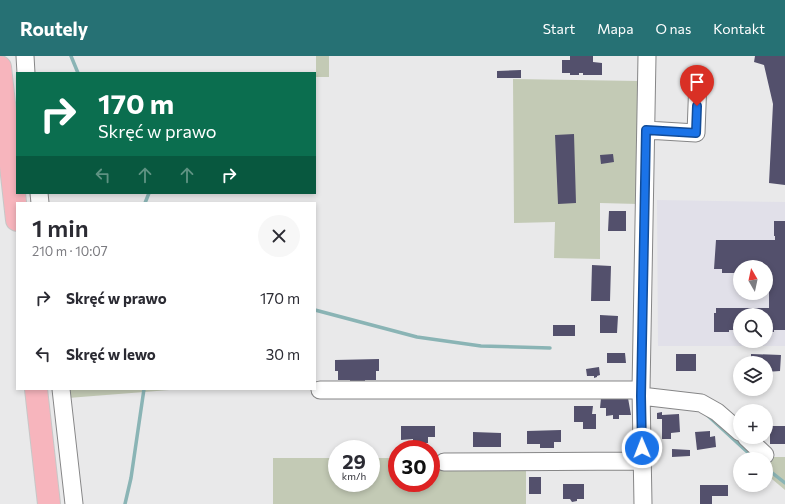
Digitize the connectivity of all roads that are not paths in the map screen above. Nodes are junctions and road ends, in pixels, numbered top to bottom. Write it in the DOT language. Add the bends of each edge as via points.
graph roads {
  1 [pos="25,56"];
  2 [pos="647,56"];
  3 [pos="0,67"];
  4 [pos="26,72"];
  5 [pos="698,79"];
  6 [pos="646,130"];
  7 [pos="16,211"];
  8 [pos="36,390"];
  9 [pos="61,390"];
  10 [pos="320,390"];
  11 [pos="641,393"];
  12 [pos="733,426"];
  13 [pos="753,444"];
  14 [pos="762,452"];
  15 [pos="642,461"];
  16 [pos="444,462"];
  17 [pos="49,504"];
  18 [pos="74,504"];
  19 [pos="643,504"];
  1 -- 4 [label="street"];
  2 -- 6 [label="street"];
  3 -- 7 [label="main road"];
  5 -- 6 [label="street" via="696,133"];
  6 -- 11 [label="street"];
  8 -- 17 [label="main road"];
  9 -- 18 [label="street"];
  10 -- 11 [label="street"];
  11 -- 12 [label="street" via="702,403"];
  11 -- 15 [label="street"];
  13 -- 14 [label="street"];
  15 -- 16 [label="street"];
  15 -- 19 [label="street"];
}
